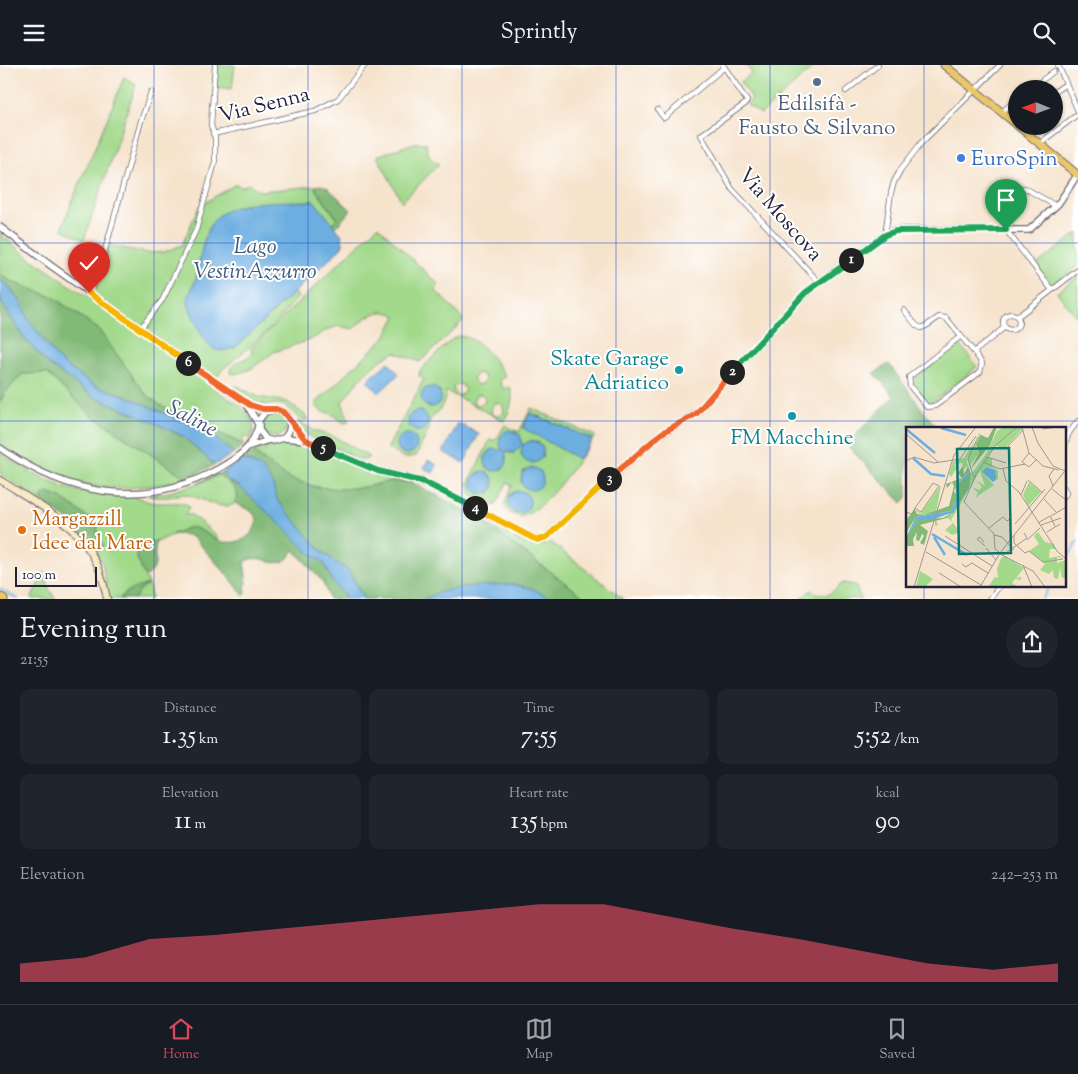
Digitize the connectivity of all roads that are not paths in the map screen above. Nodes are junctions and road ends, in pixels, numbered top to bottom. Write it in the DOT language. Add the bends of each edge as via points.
graph roads {
  1 [pos="215,65"];
  2 [pos="365,65"];
  3 [pos="723,65"];
  4 [pos="878,65"];
  5 [pos="944,65"];
  6 [pos="1000,65"];
  7 [pos="1058,65"];
  8 [pos="1054,71"];
  9 [pos="1042,80"];
  10 [pos="1066,84"];
  11 [pos="1063,86"];
  12 [pos="974,89"];
  13 [pos="846,91"];
  14 [pos="151,92"];
  15 [pos="1008,107"];
  16 [pos="658,110"];
  17 [pos="1002,112"];
  18 [pos="1078,112"];
  19 [pos="1008,116"];
  20 [pos="213,134"];
  21 [pos="1030,135"];
  22 [pos="1039,144"];
  23 [pos="1078,175"];
  24 [pos="1006,195"];
  25 [pos="1056,206"];
  26 [pos="0,227"];
  27 [pos="1006,230"];
  28 [pos="885,235"];
  29 [pos="1078,270"];
  30 [pos="819,282"];
  31 [pos="1052,290"];
  32 [pos="89,293"];
  33 [pos="904,310"];
  34 [pos="1017,317"];
  35 [pos="1005,327"];
  36 [pos="140,329"];
  37 [pos="961,336"];
  38 [pos="974,352"];
  39 [pos="244,402"];
  40 [pos="270,410"];
  41 [pos="290,420"];
  42 [pos="1078,421"];
  43 [pos="258,425"];
  44 [pos="284,438"];
  45 [pos="270,440"];
  46 [pos="306,440"];
  47 [pos="1066,441"];
  48 [pos="252,445"];
  49 [pos="0,448"];
  50 [pos="0,480"];
  51 [pos="999,587"];
  52 [pos="106,599"];
  53 [pos="990,599"];
  1 -- 20 [label="street"];
  2 -- 20 [label="street, Via Senna" via="338,99 315,111"];
  3 -- 16 [label="street" via="664,118"];
  3 -- 30 [label="street, Via Moscova" via="747,101 701,135 732,189"];
  4 -- 13 [label="street"];
  5 -- 12 [label="main road"];
  6 -- 12 [label="street"];
  7 -- 10 [label="street"];
  8 -- 9 [label="street"];
  10 -- 11 [label="street"];
  10 -- 18 [label="street"];
  12 -- 17 [label="main road"];
  12 -- 28 [label="street" via="916,148 901,169 892,189"];
  14 -- 32 [label="street" via="100,272"];
  15 -- 17 [label="street"];
  17 -- 19 [label="main road"];
  18 -- 22 [label="street"];
  20 -- 36 [label="street" via="215,162 196,230 163,299"];
  21 -- 22 [label="main road"];
  22 -- 23 [label="main road"];
  23 -- 25 [label="street"];
  24 -- 25 [label="street" via="1025,188"];
  25 -- 27 [label="street" via="1029,230"];
  26 -- 32 [label="street"];
  27 -- 28 [label="street" via="905,230"];
  27 -- 31 [label="street"];
  28 -- 30 [label="street"];
  29 -- 31 [label="street"];
  30 -- 46 [label="street" via="805,293 696,414 658,436 547,537 538,540 430,484 373,469"];
  31 -- 34 [label="street"];
  32 -- 36 [label="street"];
  33 -- 37 [label="street" via="921,328 945,317"];
  34 -- 35 [label="street" via="1016,328"];
  34 -- 35 [label="street" via="1012,314 1005,317"];
  35 -- 38 [label="street"];
  36 -- 39 [label="street"];
  37 -- 38 [label="street"];
  37 -- 38 [label="street" via="910,376 909,384 924,405 934,407 980,372 982,363"];
  39 -- 40 [label="street"];
  39 -- 43 [label="street"];
  40 -- 41 [label="street" via="280,410"];
  40 -- 43 [label="street" via="262,415"];
  41 -- 44 [label="street" via="289,431"];
  41 -- 46 [label="street"];
  42 -- 47 [label="street"];
  43 -- 45 [label="street" via="263,437"];
  43 -- 48 [label="street"];
  44 -- 45 [label="street"];
  44 -- 46 [label="street"];
  45 -- 48 [label="street"];
  48 -- 49 [label="street" via="236,458 195,480 145,493 78,487 41,473"];
  50 -- 52 [label="main road" via="78,537 96,560"];
  51 -- 53 [label="street"];
}
